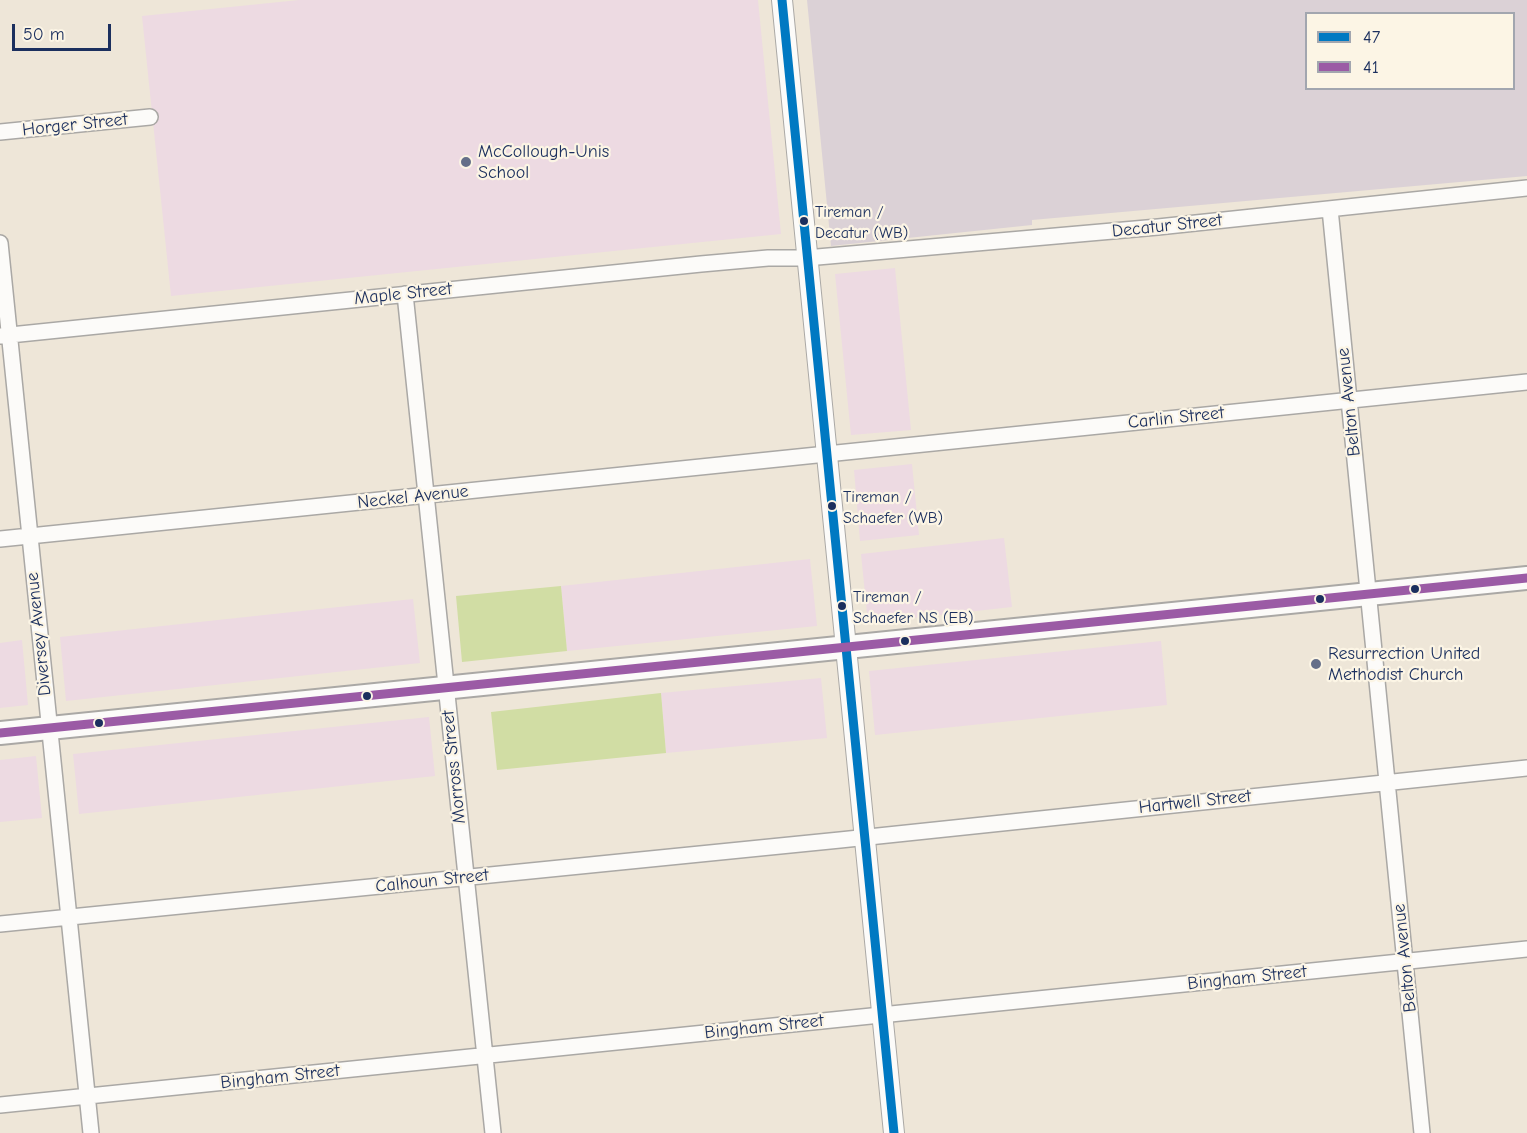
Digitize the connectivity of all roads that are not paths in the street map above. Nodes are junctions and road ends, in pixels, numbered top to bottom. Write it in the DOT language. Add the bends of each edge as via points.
graph roads {
  1 [pos="782,0"];
  2 [pos="150,117"];
  3 [pos="0,132"];
  4 [pos="1527,188"];
  5 [pos="1330,209"];
  6 [pos="0,243"];
  7 [pos="806,258"];
  8 [pos="405,294"];
  9 [pos="5,335"];
  10 [pos="1527,382"];
  11 [pos="1349,400"];
  12 [pos="825,454"];
  13 [pos="426,495"];
  14 [pos="29,536"];
  15 [pos="0,539"];
  16 [pos="1527,578"];
  17 [pos="1368,595"];
  18 [pos="844,648"];
  19 [pos="446,689"];
  20 [pos="48,729"];
  21 [pos="0,733"];
  22 [pos="1527,768"];
  23 [pos="1387,782"];
  24 [pos="864,837"];
  25 [pos="466,878"];
  26 [pos="68,917"];
  27 [pos="0,924"];
  28 [pos="1527,950"];
  29 [pos="1405,962"];
  30 [pos="881,1016"];
  31 [pos="484,1056"];
  32 [pos="87,1096"];
  33 [pos="0,1105"];
  34 [pos="91,1133"];
  35 [pos="493,1133"];
  36 [pos="894,1133"];
  37 [pos="1422,1133"];
  1 -- 7 [label="street"];
  2 -- 3 [label="street, Horger Street"];
  4 -- 5 [label="street, Decatur Street"];
  5 -- 7 [label="street, Decatur Street"];
  5 -- 11 [label="street, Belton Avenue"];
  6 -- 9 [label="street, Diversey Avenue"];
  7 -- 8 [label="street, Maple Street" via="717,262"];
  7 -- 12 [label="street"];
  8 -- 9 [label="street, Maple Street"];
  8 -- 13 [label="street, Morross Street"];
  9 -- 14 [label="street, Diversey Avenue"];
  10 -- 11 [label="street, Carlin Street"];
  11 -- 12 [label="street, Carlin Street"];
  11 -- 17 [label="street, Belton Avenue"];
  12 -- 13 [label="street, Neckel Avenue"];
  12 -- 18 [label="street"];
  13 -- 14 [label="street, Neckel Avenue"];
  13 -- 19 [label="street, Morross Street"];
  14 -- 15 [label="street, Neckel Avenue"];
  14 -- 20 [label="street, Diversey Avenue"];
  16 -- 17 [label="main road"];
  17 -- 18 [label="main road"];
  17 -- 23 [label="street, Belton Avenue"];
  18 -- 19 [label="main road"];
  18 -- 24 [label="street"];
  19 -- 20 [label="main road"];
  19 -- 25 [label="street, Morross Street"];
  20 -- 21 [label="main road"];
  20 -- 26 [label="street, Diversey Avenue"];
  22 -- 23 [label="street, Hartwell Street"];
  23 -- 24 [label="street, Hartwell Street"];
  23 -- 29 [label="street, Belton Avenue"];
  24 -- 25 [label="street, Calhoun Street"];
  24 -- 30 [label="street"];
  25 -- 26 [label="street, Calhoun Street"];
  25 -- 31 [label="street, Morross Street"];
  26 -- 27 [label="street, Calhoun Street"];
  26 -- 32 [label="street, Diversey Avenue"];
  28 -- 29 [label="street, Bingham Street"];
  29 -- 30 [label="street, Bingham Street"];
  29 -- 37 [label="street, Belton Avenue"];
  30 -- 31 [label="street, Bingham Street"];
  30 -- 36 [label="street"];
  31 -- 32 [label="street, Bingham Street"];
  31 -- 35 [label="street, Morross Street"];
  32 -- 33 [label="street, Bingham Street"];
  32 -- 34 [label="street, Diversey Avenue"];
}
